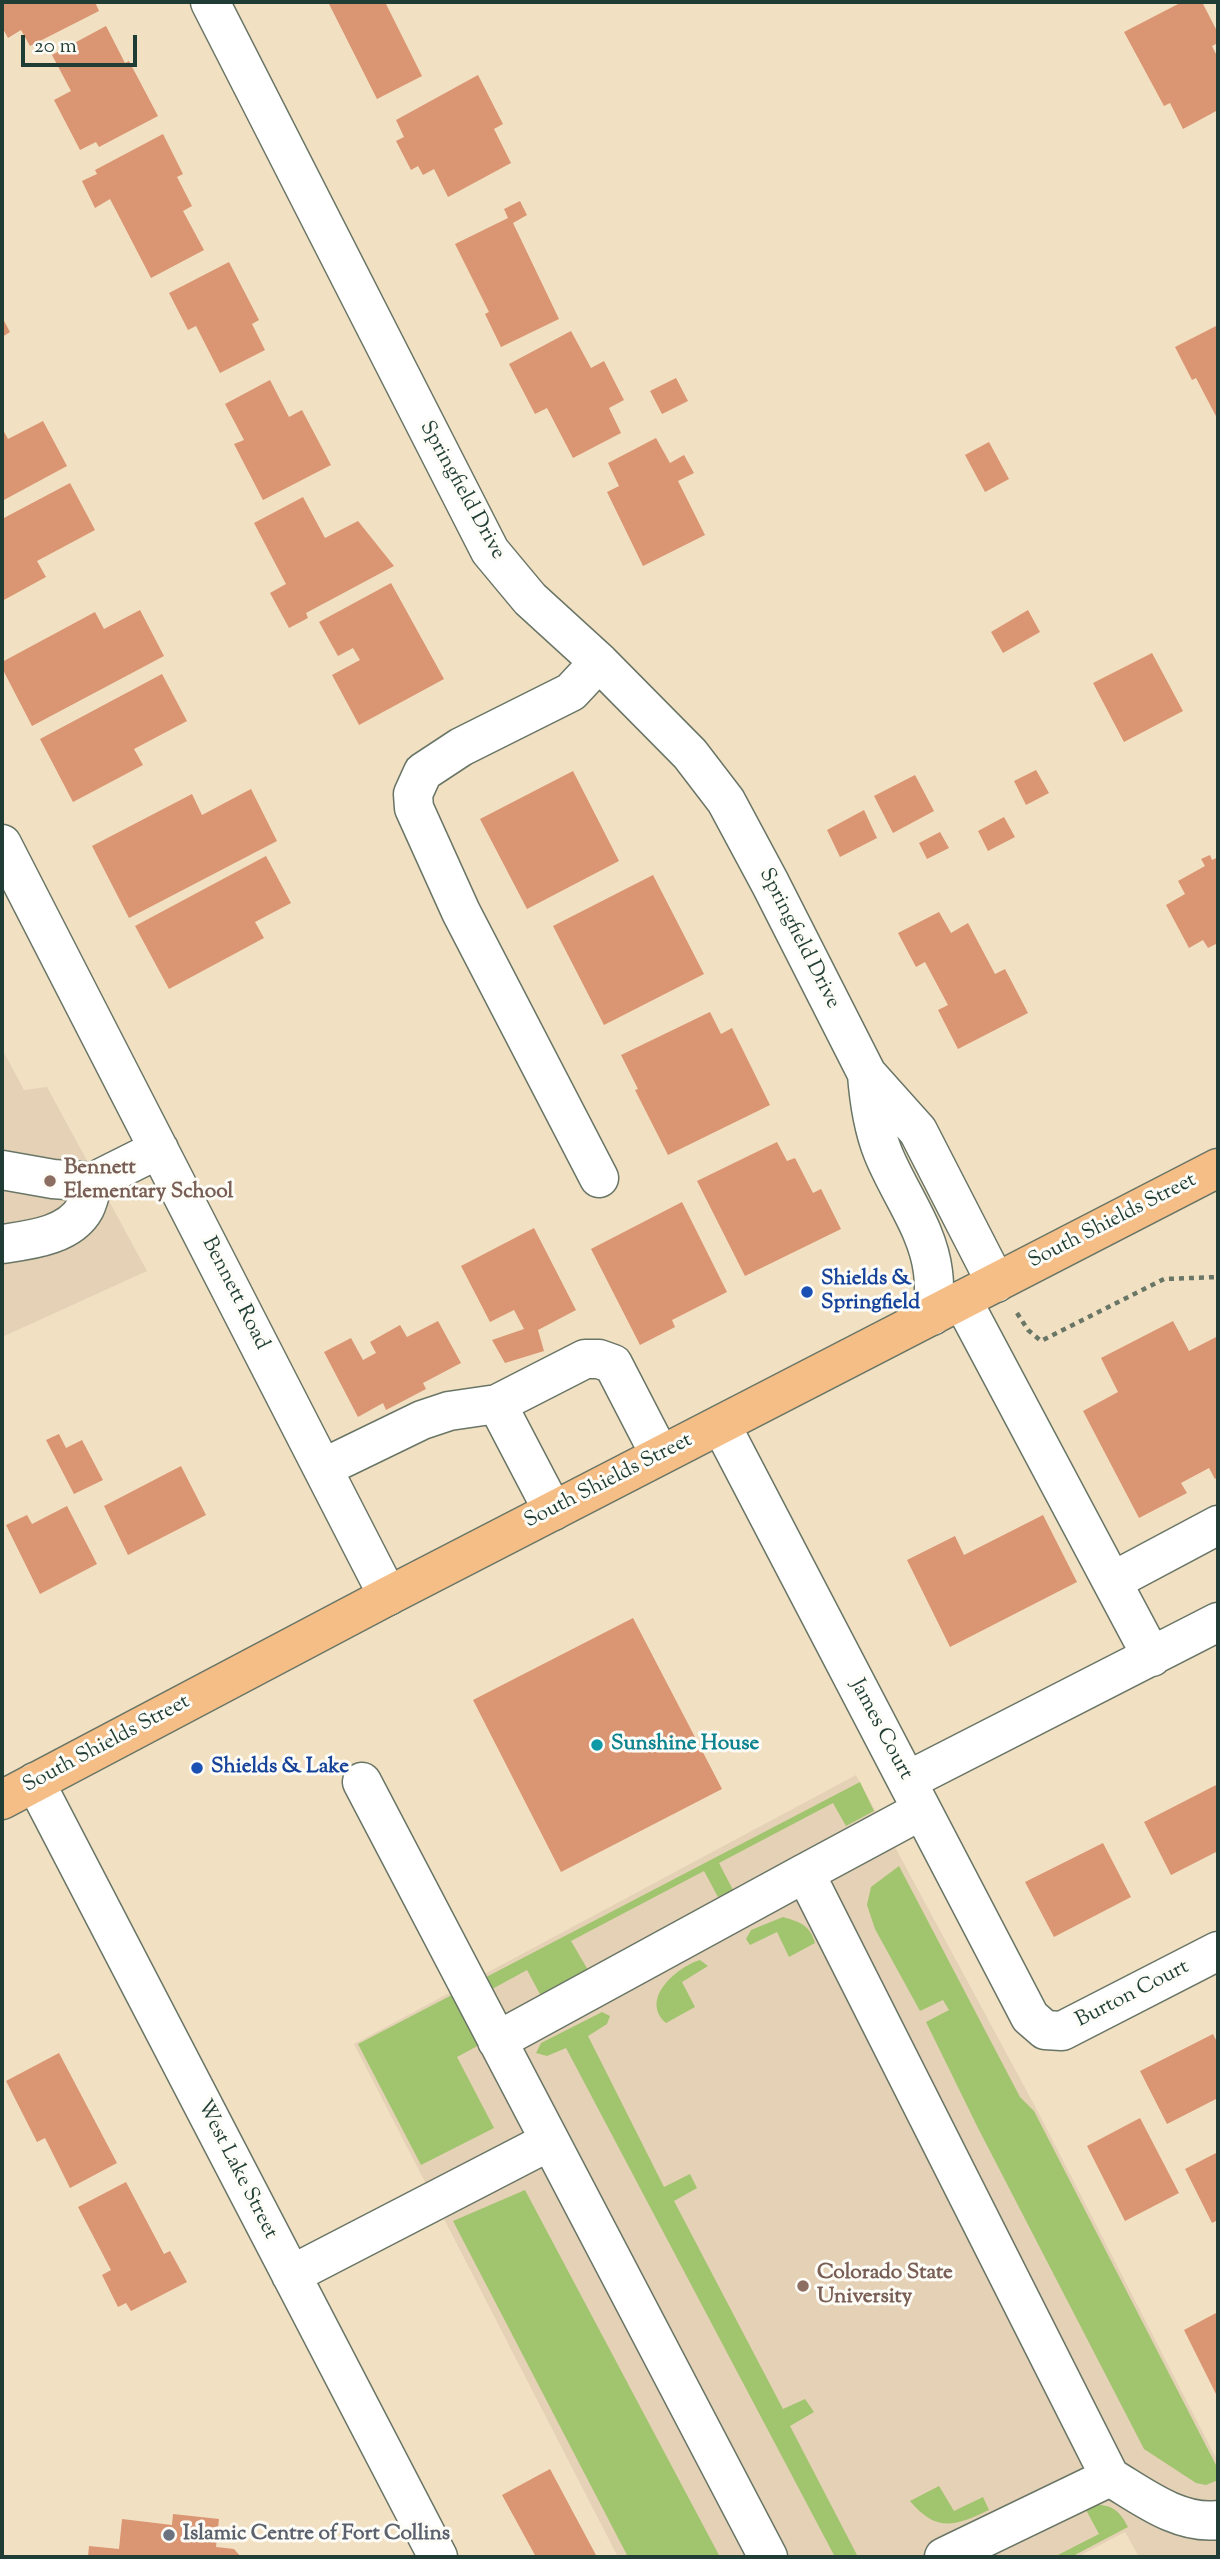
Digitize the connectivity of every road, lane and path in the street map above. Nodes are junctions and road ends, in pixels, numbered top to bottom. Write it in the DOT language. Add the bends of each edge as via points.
graph roads {
  1 [pos="210,2"];
  2 [pos="599,662"];
  3 [pos="2,844"];
  4 [pos="866,1074"];
  5 [pos="159,1149"];
  6 [pos="1218,1168"];
  7 [pos="2,1170"];
  8 [pos="599,1178"];
  9 [pos="93,1182"];
  10 [pos="2,1244"];
  11 [pos="1218,1277"];
  12 [pos="996,1283"];
  13 [pos="947,1308"];
  14 [pos="1041,1341"];
  15 [pos="497,1404"];
  16 [pos="721,1425"];
  17 [pos="660,1455"];
  18 [pos="323,1468"];
  19 [pos="553,1511"];
  20 [pos="1218,1525"];
  21 [pos="1113,1581"];
  22 [pos="388,1596"];
  23 [pos="1218,1622"];
  24 [pos="1152,1657"];
  25 [pos="362,1782"];
  26 [pos="35,1783"];
  27 [pos="914,1796"];
  28 [pos="2,1800"];
  29 [pos="805,1873"];
  30 [pos="1218,1951"];
  31 [pos="1045,2030"];
  32 [pos="497,2041"];
  33 [pos="550,2141"];
  34 [pos="291,2275"];
  35 [pos="1110,2477"];
  36 [pos="1218,2520"];
  37 [pos="438,2557"];
  38 [pos="768,2557"];
  39 [pos="944,2557"];
  1 -- 2 [label="street, Springfield Drive" via="490,551 530,599"];
  2 -- 4 [label="street, Springfield Drive" via="690,754 726,801"];
  2 -- 8 [label="street" via="571,692 461,747 423,772 413,794 414,808 461,912"];
  3 -- 5 [label="street, Bennett Road"];
  4 -- 12 [label="street, Springfield Drive" via="918,1131"];
  4 -- 13 [label="street, Springfield Drive" via="870,1112 883,1153 925,1239 935,1289"];
  5 -- 9 [label="street"];
  5 -- 18 [label="street, Bennett Road"];
  6 -- 12 [label="main road, South Shields Street"];
  7 -- 9 [label="street"];
  9 -- 10 [label="street" via="85,1209 72,1222 44,1237"];
  11 -- 14 [label="path" via="1164,1279"];
  12 -- 13 [label="main road, South Shields Street"];
  13 -- 16 [label="main road, South Shields Street"];
  13 -- 21 [label="street"];
  15 -- 17 [label="street" via="585,1359 599,1359 613,1364"];
  15 -- 18 [label="street" via="422,1420"];
  15 -- 19 [label="street"];
  16 -- 17 [label="main road, South Shields Street"];
  16 -- 27 [label="street, James Court"];
  17 -- 19 [label="main road, South Shields Street"];
  18 -- 22 [label="street, Bennett Road"];
  19 -- 22 [label="main road, South Shields Street"];
  20 -- 21 [label="street"];
  21 -- 24 [label="street"];
  22 -- 26 [label="main road, South Shields Street"];
  23 -- 24 [label="street"];
  24 -- 27 [label="street"];
  25 -- 32 [label="street"];
  26 -- 28 [label="main road, South Shields Street"];
  26 -- 34 [label="street, West Lake Street"];
  27 -- 29 [label="street"];
  27 -- 31 [label="street, James Court" via="1030,2017"];
  29 -- 32 [label="street"];
  29 -- 35 [label="street"];
  30 -- 31 [label="street, Burton Court" via="1062,2031"];
  32 -- 33 [label="street"];
  33 -- 34 [label="street"];
  33 -- 38 [label="street"];
  34 -- 37 [label="street, West Lake Street"];
  35 -- 36 [label="street" via="1165,2510"];
  35 -- 39 [label="street"];
}
